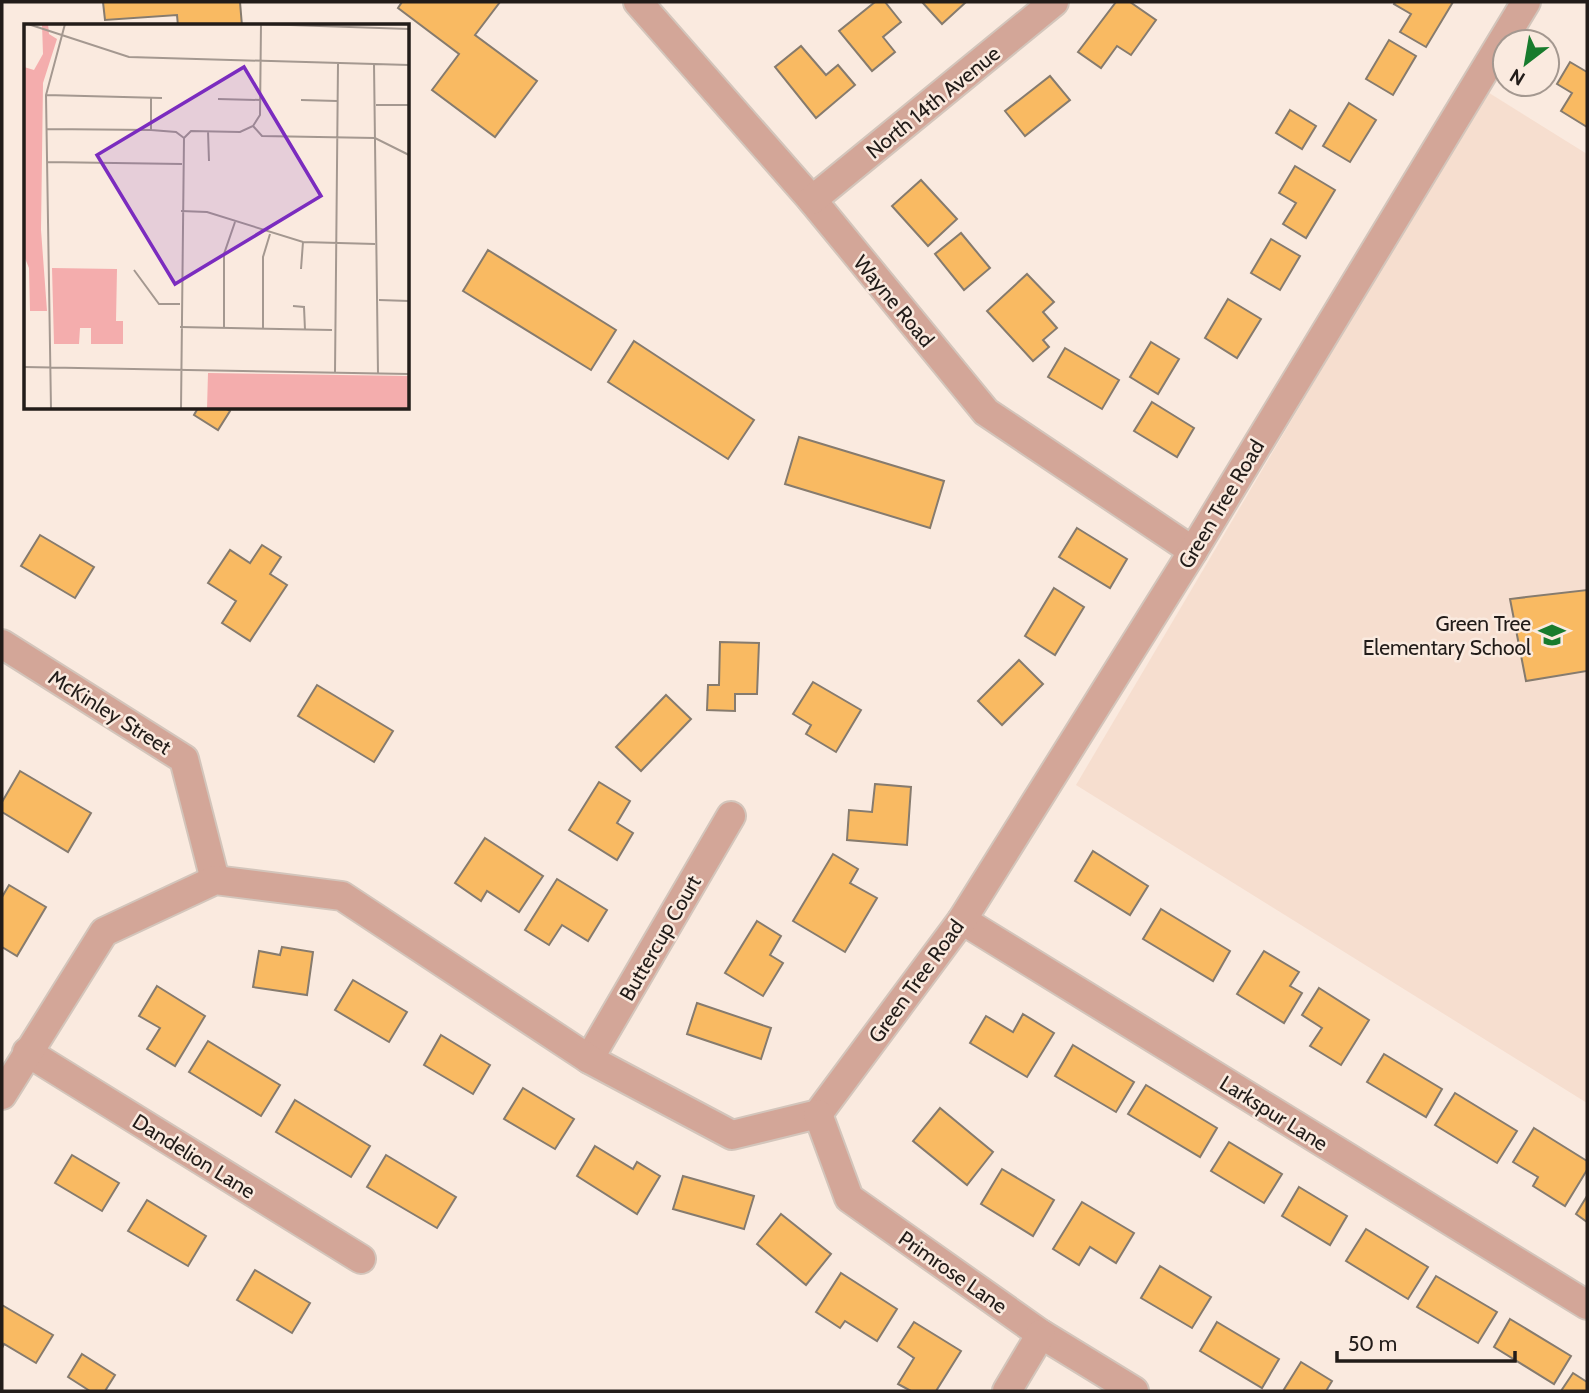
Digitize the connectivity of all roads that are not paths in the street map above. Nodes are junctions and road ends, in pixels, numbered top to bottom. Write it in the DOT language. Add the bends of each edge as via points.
graph roads {
  1 [pos="638,2"];
  2 [pos="1054,2"];
  3 [pos="1526,2"];
  4 [pos="811,200"];
  5 [pos="1193,551"];
  6 [pos="2,644"];
  7 [pos="730,816"];
  8 [pos="215,880"];
  9 [pos="962,920"];
  10 [pos="27,1052"];
  11 [pos="589,1059"];
  12 [pos="2,1095"];
  13 [pos="818,1114"];
  14 [pos="361,1259"];
  15 [pos="1587,1306"];
  16 [pos="1041,1334"];
  17 [pos="1007,1391"];
  18 [pos="1134,1391"];
  1 -- 4 [label="street, Wayne Road"];
  2 -- 4 [label="street, North 14th Avenue"];
  3 -- 5 [label="street, Green Tree Road"];
  4 -- 5 [label="street, Wayne Road" via="986,412"];
  5 -- 9 [label="street, Green Tree Road"];
  6 -- 8 [label="street, McKinley Street" via="184,759"];
  7 -- 11 [label="street, Buttercup Court"];
  8 -- 10 [label="street" via="104,932"];
  8 -- 11 [label="street" via="342,896"];
  9 -- 13 [label="street, Green Tree Road"];
  9 -- 15 [label="street, Larkspur Lane"];
  10 -- 12 [label="street"];
  10 -- 14 [label="street, Dandelion Lane"];
  11 -- 13 [label="street" via="732,1135"];
  13 -- 16 [label="street, Primrose Lane" via="849,1198"];
  16 -- 17 [label="street"];
  16 -- 18 [label="street, Primrose Lane"];
}
